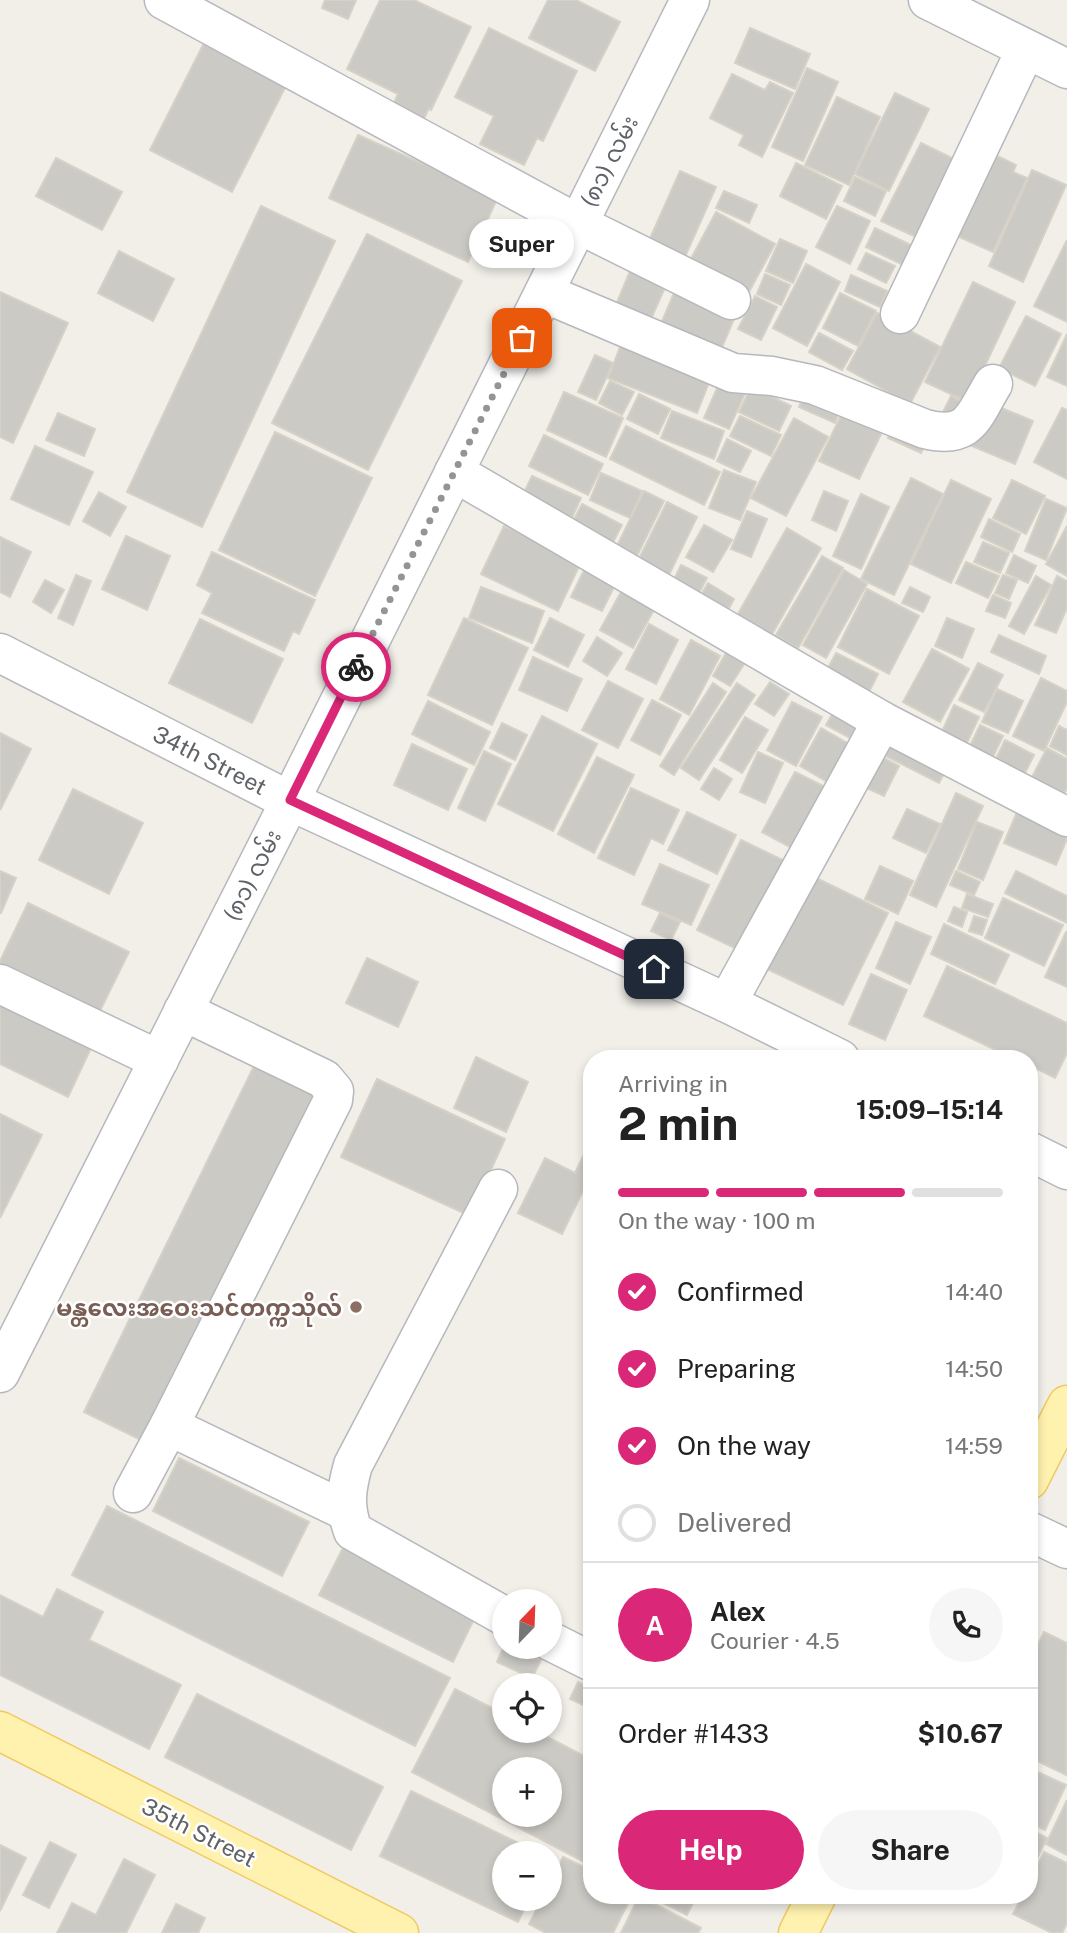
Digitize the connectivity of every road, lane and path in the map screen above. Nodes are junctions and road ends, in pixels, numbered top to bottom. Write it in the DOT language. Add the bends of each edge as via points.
graph roads {
  1 [pos="164,0"];
  2 [pos="690,0"];
  3 [pos="928,0"];
  4 [pos="1026,49"];
  5 [pos="1067,69"];
  6 [pos="578,224"];
  7 [pos="544,293"];
  8 [pos="731,300"];
  9 [pos="901,314"];
  10 [pos="993,384"];
  11 [pos="454,472"];
  12 [pos="0,653"];
  13 [pos="882,722"];
  14 [pos="290,800"];
  15 [pos="1067,817"];
  16 [pos="0,984"];
  17 [pos="727,1003"];
  18 [pos="183,1011"];
  19 [pos="823,1050"];
  20 [pos="159,1060"];
  21 [pos="1038,1156"];
  22 [pos="1067,1170"];
  23 [pos="498,1189"];
  24 [pos="5,1350"];
  25 [pos="1067,1405"];
  26 [pos="169,1426"];
  27 [pos="1038,1462"];
  28 [pos="133,1493"];
  29 [pos="346,1511"];
  30 [pos="1038,1535"];
  31 [pos="1067,1549"];
  32 [pos="492,1609"];
  33 [pos="562,1647"];
  34 [pos="583,1658"];
  35 [pos="0,1731"];
  36 [pos="812,1904"];
  37 [pos="398,1933"];
  38 [pos="798,1933"];
  1 -- 6 [label="street"];
  2 -- 6 [label="street, (၈၁) လမ်း"];
  3 -- 4 [label="street"];
  4 -- 5 [label="street"];
  4 -- 9 [label="street"];
  6 -- 7 [label="street, (၈၁) လမ်း"];
  6 -- 8 [label="street"];
  7 -- 10 [label="street" via="733,373 815,385 944,434 958,432 970,422"];
  7 -- 11 [label="street, (၈၁) လမ်း"];
  11 -- 13 [label="street"];
  11 -- 14 [label="street, (၈၁) လမ်း"];
  12 -- 14 [label="street, 34th Street"];
  13 -- 15 [label="street"];
  13 -- 17 [label="street"];
  14 -- 17 [label="street, 34th Street"];
  14 -- 18 [label="street, (၈၁) လမ်း"];
  16 -- 20 [label="street"];
  17 -- 19 [label="street, 34th Street"];
  18 -- 20 [label="street, (၈၁) လမ်း"];
  18 -- 26 [label="street" via="324,1079 334,1091"];
  20 -- 24 [label="street, (၈၁) လမ်း"];
  21 -- 22 [label="street"];
  23 -- 29 [label="street" via="353,1465"];
  25 -- 27 [label="main road"];
  26 -- 28 [label="street"];
  26 -- 29 [label="street"];
  29 -- 32 [label="street" via="353,1531"];
  30 -- 31 [label="street"];
  33 -- 34 [label="street"];
  35 -- 37 [label="main road, 35th Street"];
  36 -- 38 [label="main road"];
}
